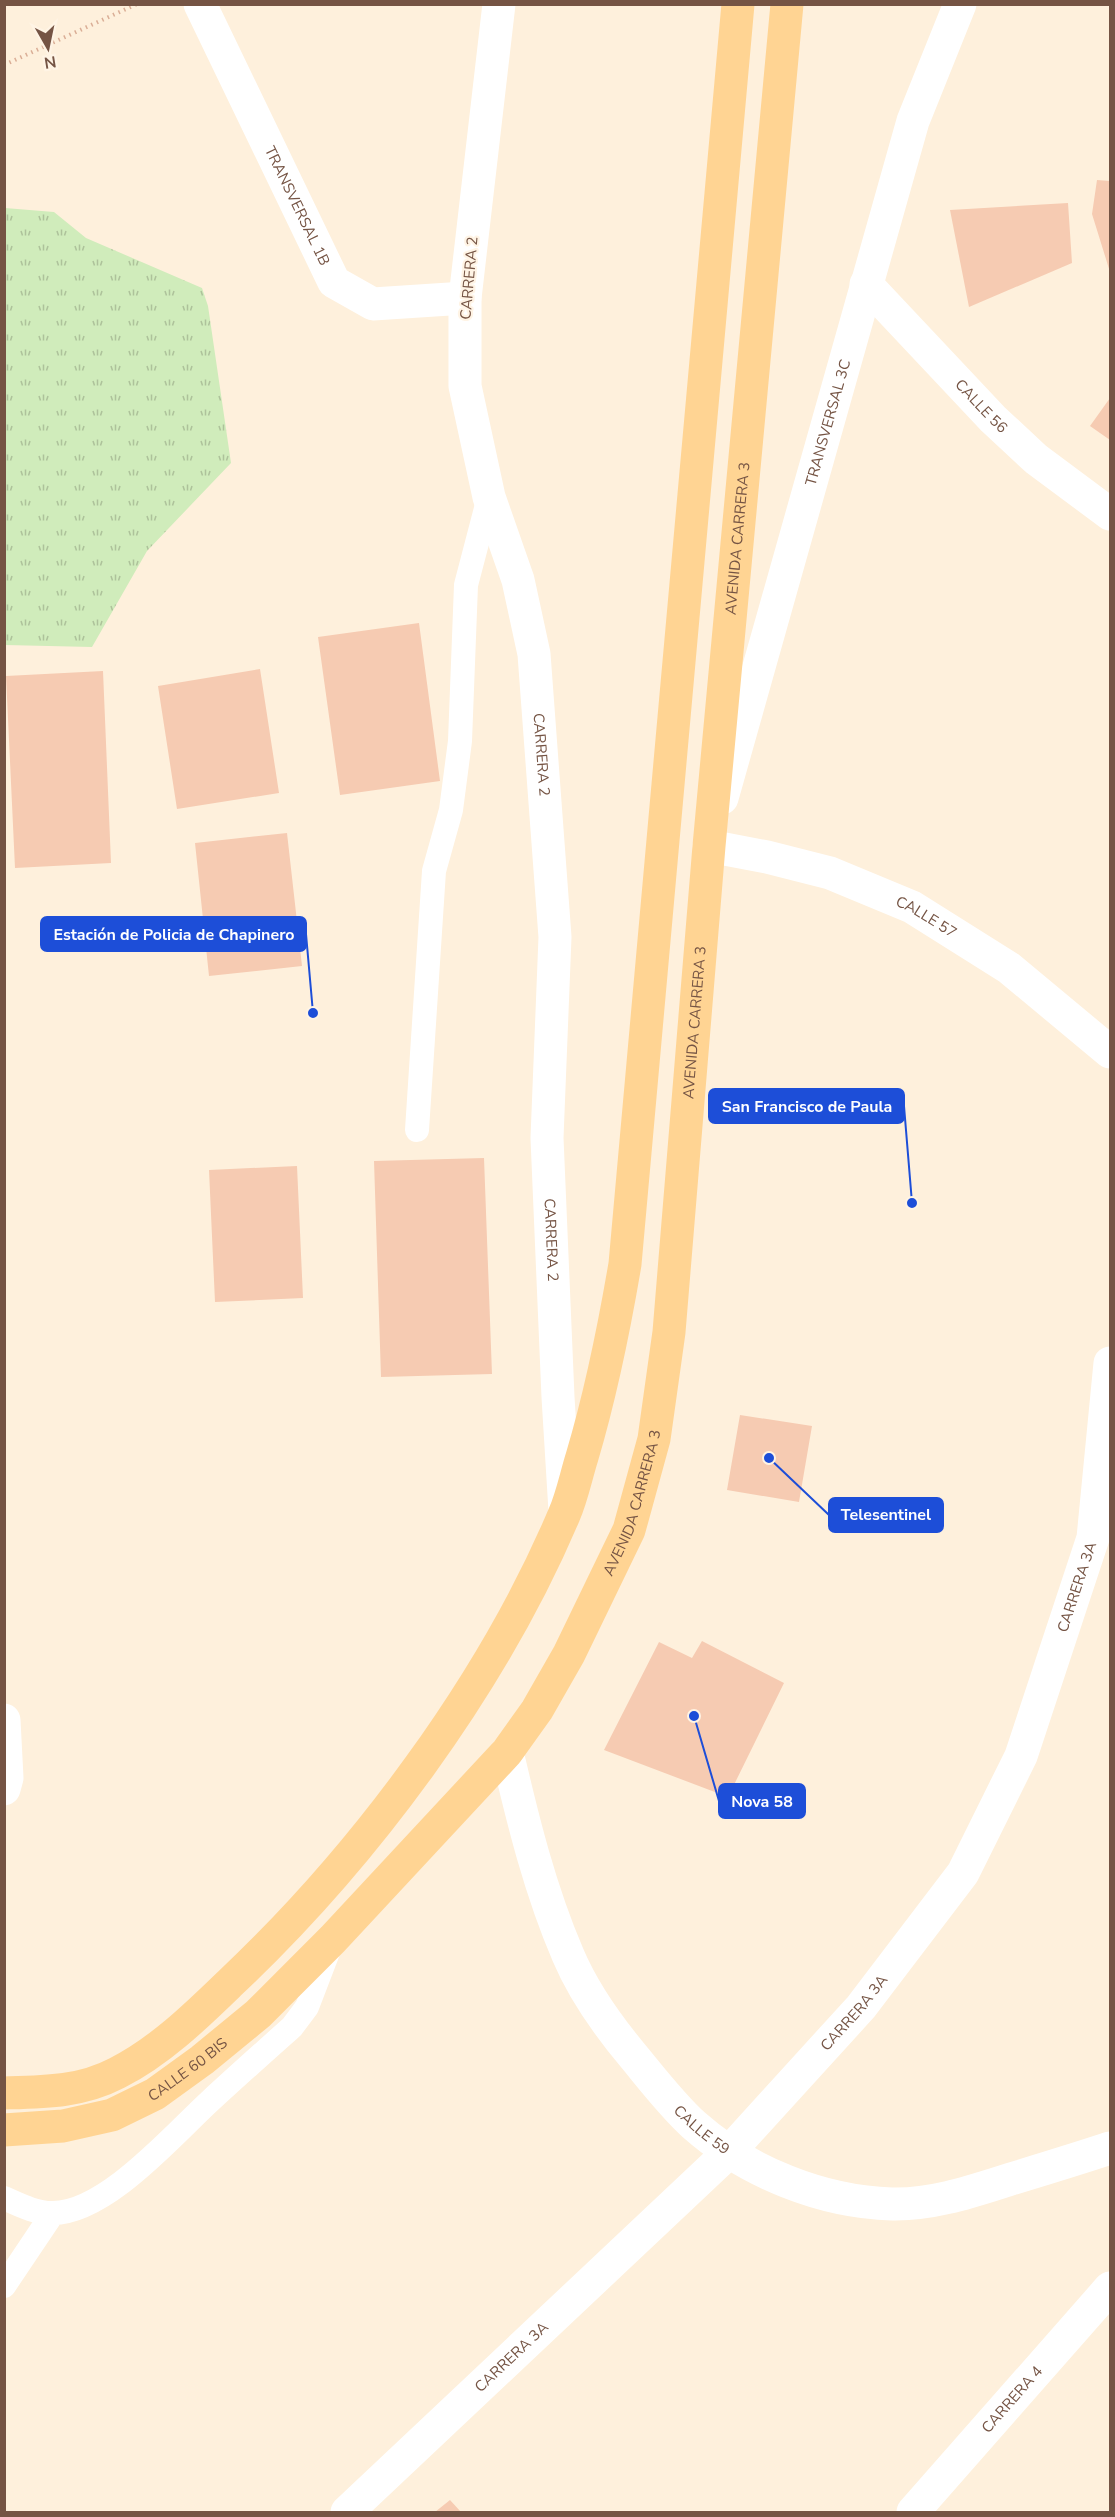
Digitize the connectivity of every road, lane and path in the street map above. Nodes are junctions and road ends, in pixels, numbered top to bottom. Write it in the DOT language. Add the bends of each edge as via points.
graph roads {
  1 [pos="137,4"];
  2 [pos="200,4"];
  3 [pos="499,4"];
  4 [pos="738,4"];
  5 [pos="787,4"];
  6 [pos="960,4"];
  7 [pos="4,65"];
  8 [pos="866,284"];
  9 [pos="465,298"];
  10 [pos="489,497"];
  11 [pos="1110,514"];
  12 [pos="709,846"];
  13 [pos="1110,1052"];
  14 [pos="417,1130"];
  15 [pos="1110,1363"];
  16 [pos="565,1514"];
  17 [pos="1101,1551"];
  18 [pos="4,1720"];
  19 [pos="507,1752"];
  20 [pos="4,1789"];
  21 [pos="333,1939"];
  22 [pos="4,2093"];
  23 [pos="4,2130"];
  24 [pos="1110,2148"];
  25 [pos="729,2152"];
  26 [pos="4,2198"];
  27 [pos="53,2213"];
  28 [pos="4,2286"];
  29 [pos="1110,2288"];
  30 [pos="347,2512"];
  31 [pos="913,2512"];
  1 -- 7 [label="path"];
  2 -- 9 [label="street, TRANSVERSAL 1B" via="334,282 373,304"];
  3 -- 9 [label="street, CARRERA 2"];
  4 -- 16 [label="main road" via="625,1264 597,1405"];
  5 -- 12 [label="main road, AVENIDA CARRERA 3"];
  6 -- 8 [label="street, TRANSVERSAL 3C" via="913,121"];
  8 -- 11 [label="street, CALLE 56" via="993,419 1036,459"];
  8 -- 12 [label="street, TRANSVERSAL 3C"];
  9 -- 10 [label="street, CARRERA 2" via="465,386"];
  10 -- 14 [label="lane" via="466,585 460,741 451,810 434,871"];
  10 -- 16 [label="street, CARRERA 2" via="518,580 534,654 555,937 548,1138"];
  12 -- 13 [label="street, CALLE 57" via="830,873 912,907 1009,968"];
  12 -- 19 [label="main road, AVENIDA CARRERA 3" via="669,1332 654,1439 629,1530 608,1579 537,1710"];
  15 -- 17 [label="street, CARRERA 3A"];
  16 -- 22 [label="main road" via="520,1606 475,1685 397,1798 280,1936 202,2010 118,2073 86,2086 53,2092"];
  17 -- 25 [label="street, CARRERA 3A" via="1021,1756 963,1873 861,2007"];
  18 -- 20 [label="street"];
  19 -- 21 [label="main road, AVENIDA CARRERA 3"];
  19 -- 25 [label="street, CALLE 59" via="542,1889 569,1957 601,2017 694,2125"];
  21 -- 23 [label="main road, CALLE 60 BIS" via="258,2014 154,2094 112,2115 63,2126"];
  21 -- 27 [label="lane" via="306,2007 292,2027 121,2183 90,2202"];
  24 -- 25 [label="street, CALLE 59" via="987,2187 932,2201 892,2204 839,2198 781,2180"];
  25 -- 30 [label="street, CARRERA 3A"];
  26 -- 27 [label="lane" via="27,2209"];
  27 -- 28 [label="lane"];
  29 -- 31 [label="street, CARRERA 4"];
}
